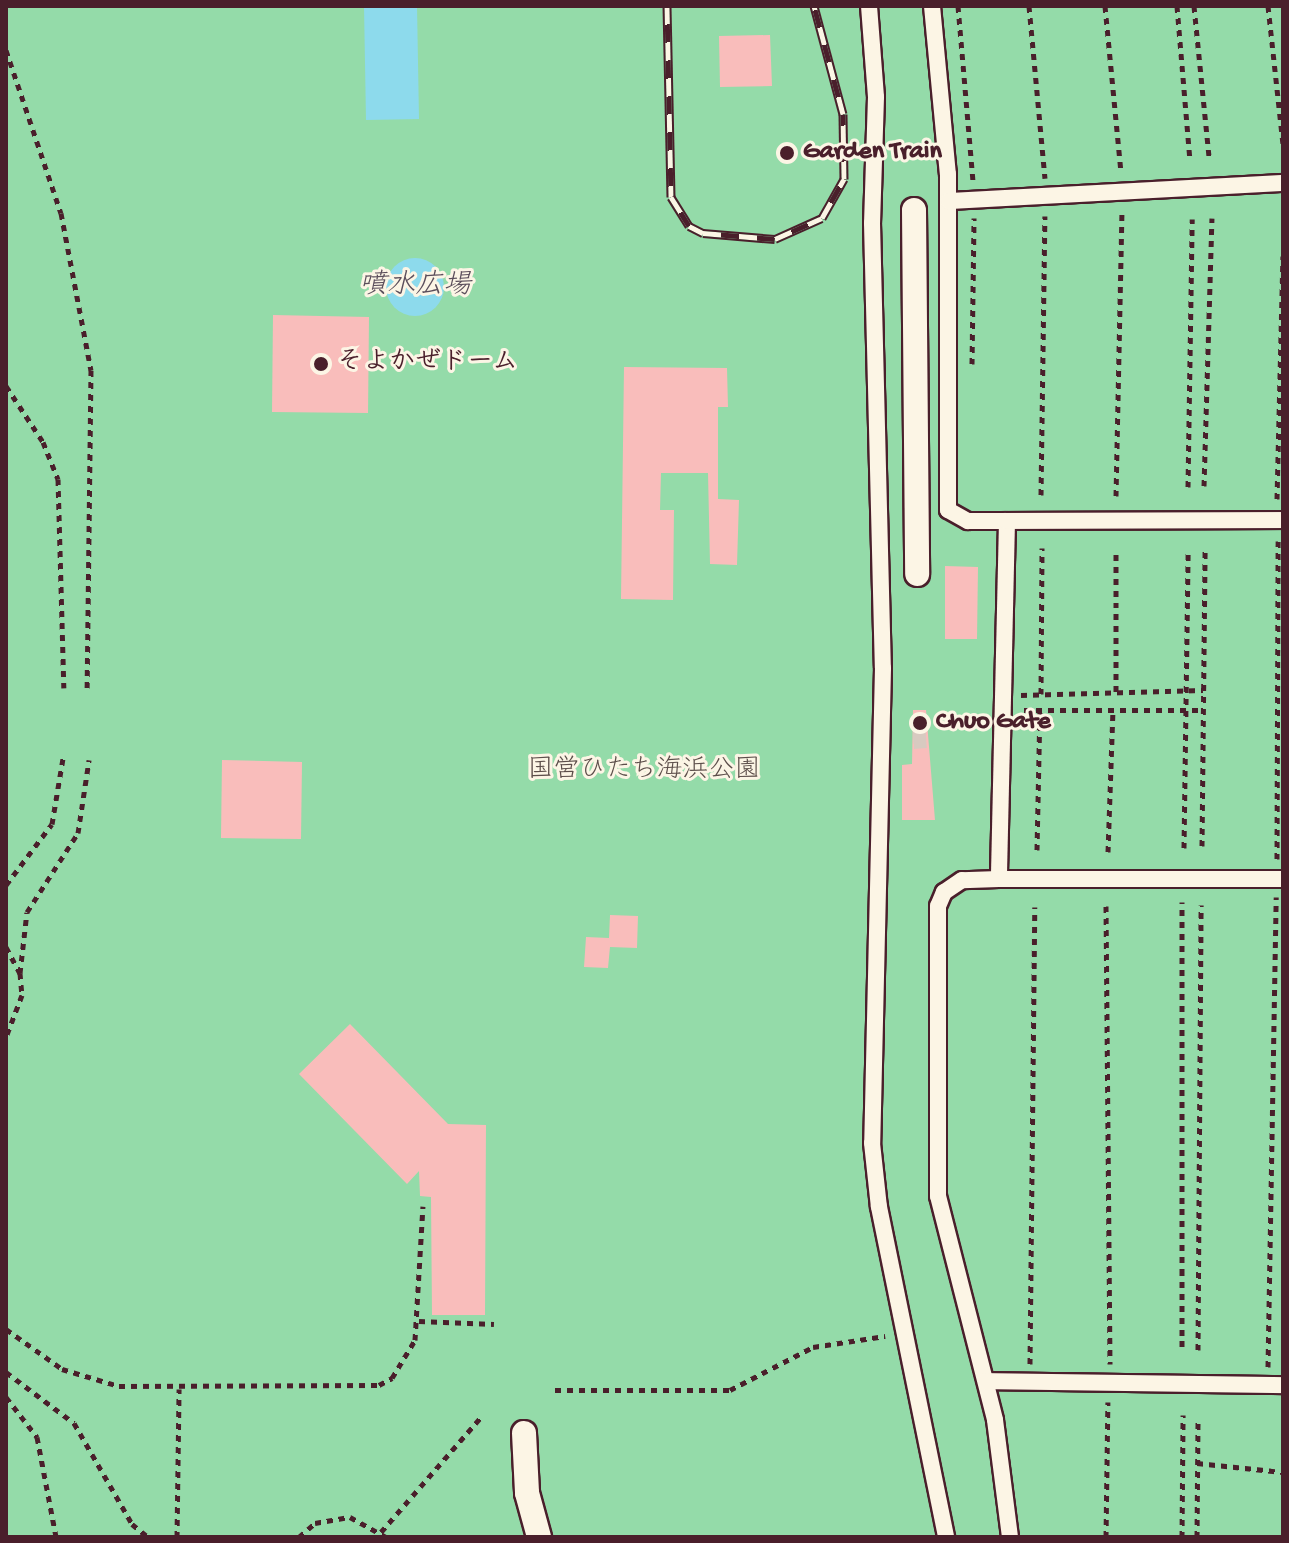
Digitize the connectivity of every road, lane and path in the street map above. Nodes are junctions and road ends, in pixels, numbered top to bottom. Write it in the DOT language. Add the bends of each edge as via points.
graph roads {
  1 [pos="869,6"];
  2 [pos="932,6"];
  3 [pos="1029,6"];
  4 [pos="1105,6"];
  5 [pos="1177,6"];
  6 [pos="1194,6"];
  7 [pos="1268,6"];
  8 [pos="6,50"];
  9 [pos="1283,143"];
  10 [pos="1209,157"];
  11 [pos="1190,160"];
  12 [pos="1283,183"];
  13 [pos="1122,192"];
  14 [pos="1045,196"];
  15 [pos="949,201"];
  16 [pos="914,210"];
  17 [pos="1212,218"];
  18 [pos="1192,219"];
  19 [pos="1283,256"];
  20 [pos="6,386"];
  21 [pos="1204,486"];
  22 [pos="1188,487"];
  23 [pos="1041,495"];
  24 [pos="1116,496"];
  25 [pos="1280,520"];
  26 [pos="1007,521"];
  27 [pos="1042,548"];
  28 [pos="1188,549"];
  29 [pos="1205,549"];
  30 [pos="1116,551"];
  31 [pos="917,574"];
  32 [pos="64,688"];
  33 [pos="87,688"];
  34 [pos="1203,690"];
  35 [pos="1186,691"];
  36 [pos="1116,692"];
  37 [pos="1041,694"];
  38 [pos="1015,695"];
  39 [pos="1015,710"];
  40 [pos="1040,710"];
  41 [pos="1113,710"];
  42 [pos="1203,710"];
  43 [pos="1186,711"];
  44 [pos="63,758"];
  45 [pos="89,760"];
  46 [pos="1202,846"];
  47 [pos="1184,848"];
  48 [pos="1037,850"];
  49 [pos="1108,852"];
  50 [pos="999,879"];
  51 [pos="1281,881"];
  52 [pos="6,885"];
  53 [pos="1182,902"];
  54 [pos="1201,905"];
  55 [pos="1106,906"];
  56 [pos="1035,907"];
  57 [pos="6,947"];
  58 [pos="20,973"];
  59 [pos="6,1037"];
  60 [pos="423,1206"];
  61 [pos="419,1321"];
  62 [pos="494,1324"];
  63 [pos="6,1329"];
  64 [pos="907,1332"];
  65 [pos="1182,1347"];
  66 [pos="1198,1350"];
  67 [pos="6,1372"];
  68 [pos="986,1381"];
  69 [pos="1030,1381"];
  70 [pos="1109,1382"];
  71 [pos="1276,1385"];
  72 [pos="179,1389"];
  73 [pos="555,1390"];
  74 [pos="6,1397"];
  75 [pos="1183,1415"];
  76 [pos="480,1418"];
  77 [pos="1198,1418"];
  78 [pos="524,1433"];
  79 [pos="1197,1463"];
  80 [pos="1283,1472"];
  81 [pos="384,1534"];
  82 [pos="56,1537"];
  83 [pos="148,1537"];
  84 [pos="177,1537"];
  85 [pos="299,1537"];
  86 [pos="539,1537"];
  87 [pos="946,1537"];
  88 [pos="1010,1537"];
  89 [pos="1106,1537"];
  90 [pos="1182,1537"];
  91 [pos="1197,1537"];
  1 -- 64 [label="lane" via="876,97 872,223 883,652 872,1143 879,1207"];
  2 -- 15 [label="lane"];
  3 -- 14 [label="path"];
  4 -- 13 [label="path"];
  5 -- 11 [label="path"];
  6 -- 10 [label="path"];
  7 -- 9 [label="path"];
  8 -- 33 [label="path" via="61,213 91,370"];
  12 -- 13 [label="lane"];
  13 -- 14 [label="lane"];
  13 -- 24 [label="path"];
  14 -- 15 [label="lane"];
  14 -- 23 [label="path"];
  15 -- 26 [label="lane" via="948,510 968,521"];
  16 -- 31 [label="street"];
  17 -- 21 [label="path"];
  18 -- 22 [label="path"];
  19 -- 25 [label="path"];
  20 -- 32 [label="path" via="43,442 58,479"];
  25 -- 26 [label="lane"];
  25 -- 51 [label="path"];
  26 -- 50 [label="lane"];
  27 -- 37 [label="path"];
  28 -- 35 [label="path"];
  29 -- 34 [label="path"];
  30 -- 36 [label="path"];
  34 -- 35 [label="path"];
  34 -- 42 [label="path"];
  35 -- 36 [label="path"];
  35 -- 43 [label="path"];
  36 -- 37 [label="path"];
  37 -- 38 [label="path"];
  39 -- 40 [label="path"];
  40 -- 41 [label="path"];
  40 -- 48 [label="path"];
  41 -- 43 [label="path"];
  41 -- 49 [label="path"];
  42 -- 43 [label="path"];
  42 -- 46 [label="path"];
  43 -- 47 [label="path"];
  44 -- 52 [label="path" via="52,824"];
  45 -- 58 [label="path" via="78,833 27,912"];
  50 -- 51 [label="lane"];
  50 -- 68 [label="lane" via="962,880 944,892 938,906 938,1196"];
  51 -- 71 [label="path"];
  53 -- 65 [label="path"];
  54 -- 66 [label="path"];
  55 -- 70 [label="path"];
  56 -- 69 [label="path"];
  57 -- 58 [label="path"];
  58 -- 59 [label="path" via="18,1016"];
  60 -- 61 [label="path"];
  61 -- 62 [label="path"];
  61 -- 72 [label="path" via="400,1368 379,1385"];
  63 -- 72 [label="path" via="31,1351 81,1376"];
  64 -- 73 [label="path" via="813,1347 730,1390"];
  64 -- 87 [label="lane"];
  67 -- 83 [label="path" via="74,1423 132,1524"];
  68 -- 69 [label="lane"];
  68 -- 88 [label="lane"];
  69 -- 70 [label="lane"];
  70 -- 71 [label="lane"];
  70 -- 89 [label="path"];
  72 -- 84 [label="path"];
  74 -- 82 [label="path" via="37,1437"];
  75 -- 90 [label="path"];
  76 -- 81 [label="path"];
  77 -- 79 [label="path"];
  78 -- 86 [label="street" via="527,1493"];
  79 -- 80 [label="path"];
  79 -- 91 [label="path"];
  81 -- 85 [label="path" via="367,1522 332,1518"];
}
